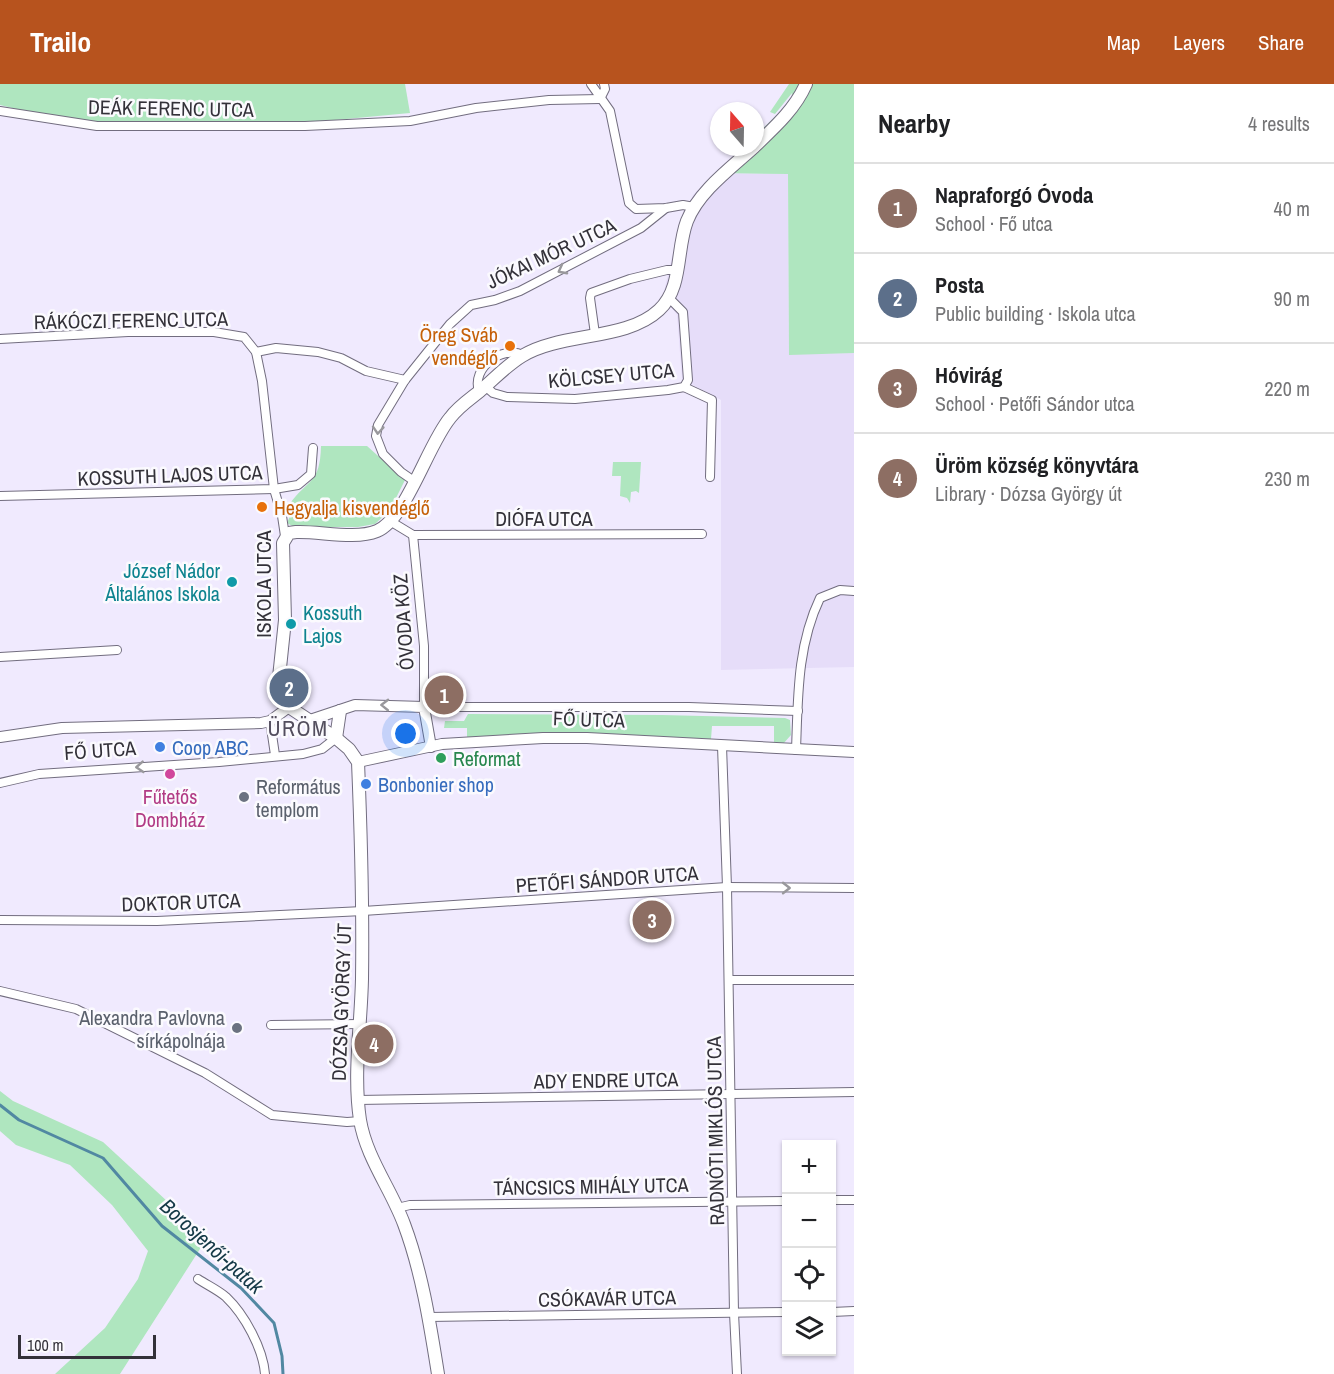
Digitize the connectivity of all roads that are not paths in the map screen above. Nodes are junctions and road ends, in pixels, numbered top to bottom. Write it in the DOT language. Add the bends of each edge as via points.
graph roads {
  1 [pos="591,84"];
  2 [pos="613,84"];
  3 [pos="806,84"];
  4 [pos="604,87"];
  5 [pos="600,99"];
  6 [pos="0,111"];
  7 [pos="764,137"];
  8 [pos="744,156"];
  9 [pos="694,207"];
  10 [pos="666,208"];
  11 [pos="676,270"];
  12 [pos="669,298"];
  13 [pos="595,334"];
  14 [pos="0,339"];
  15 [pos="256,352"];
  16 [pos="405,380"];
  17 [pos="684,387"];
  18 [pos="482,389"];
  19 [pos="313,448"];
  20 [pos="710,477"];
  21 [pos="414,481"];
  22 [pos="273,489"];
  23 [pos="0,496"];
  24 [pos="390,521"];
  25 [pos="702,534"];
  26 [pos="413,535"];
  27 [pos="285,536"];
  28 [pos="854,591"];
  29 [pos="117,650"];
  30 [pos="0,657"];
  31 [pos="424,706"];
  32 [pos="289,707"];
  33 [pos="340,711"];
  34 [pos="798,711"];
  35 [pos="310,720"];
  36 [pos="270,721"];
  37 [pos="0,737"];
  38 [pos="336,738"];
  39 [pos="722,746"];
  40 [pos="431,747"];
  41 [pos="796,750"];
  42 [pos="854,753"];
  43 [pos="275,755"];
  44 [pos="358,762"];
  45 [pos="0,783"];
  46 [pos="727,887"];
  47 [pos="854,888"];
  48 [pos="363,911"];
  49 [pos="0,921"];
  50 [pos="729,980"];
  51 [pos="854,980"];
  52 [pos="0,992"];
  53 [pos="361,1024"];
  54 [pos="271,1025"];
  55 [pos="854,1092"];
  56 [pos="731,1094"];
  57 [pos="358,1100"];
  58 [pos="360,1121"];
  59 [pos="836,1200"];
  60 [pos="854,1200"];
  61 [pos="733,1201"];
  62 [pos="782,1201"];
  63 [pos="397,1208"];
  64 [pos="198,1279"];
  65 [pos="854,1311"];
  66 [pos="782,1312"];
  67 [pos="836,1312"];
  68 [pos="734,1313"];
  69 [pos="429,1317"];
  70 [pos="265,1374"];
  71 [pos="438,1374"];
  72 [pos="737,1374"];
  1 -- 5 [label="street"];
  2 -- 4 [label="street"];
  3 -- 7 [label="main road" via="795,104"];
  4 -- 5 [label="street"];
  5 -- 6 [label="street, DEÁK FERENC UTCA" via="476,108 410,121 271,126 97,126"];
  5 -- 10 [label="street" via="610,111 629,203 636,209"];
  8 -- 9 [label="main road"];
  9 -- 10 [label="street"];
  9 -- 11 [label="main road" via="687,220"];
  10 -- 16 [label="street, JÓKAI MÓR UTCA, one-way" via="640,228 520,291 471,305 450,324"];
  11 -- 12 [label="main road"];
  11 -- 13 [label="street" via="630,279 591,293"];
  12 -- 13 [label="main road" via="649,318"];
  12 -- 17 [label="street, KÖLCSEY UTCA" via="683,312 688,380"];
  13 -- 18 [label="main road" via="549,344 523,355"];
  14 -- 15 [label="street, RÁKÓCZI FERENC UTCA" via="214,332 243,337"];
  15 -- 16 [label="street" via="276,348 318,352 366,371"];
  15 -- 22 [label="street, ISKOLA UTCA"];
  16 -- 21 [label="street, JÓKAI MÓR UTCA, one-way" via="380,419 376,436 383,454"];
  17 -- 18 [label="street, KÖLCSEY UTCA" via="575,399 507,397"];
  17 -- 20 [label="street" via="712,400"];
  18 -- 21 [label="main road" via="450,417"];
  19 -- 22 [label="street, KOSSUTH LAJOS UTCA" via="311,474 298,485"];
  21 -- 24 [label="main road"];
  22 -- 23 [label="street, KOSSUTH LAJOS UTCA"];
  22 -- 27 [label="street, ISKOLA UTCA"];
  24 -- 26 [label="street"];
  24 -- 27 [label="main road" via="367,534 303,532"];
  25 -- 26 [label="street, DIÓFA UTCA"];
  26 -- 31 [label="street, ÓVODA KÖZ" via="424,646"];
  27 -- 32 [label="main road, ISKOLA UTCA" via="284,642 278,687"];
  28 -- 34 [label="street" via="840,590 820,597 815,607 800,668"];
  29 -- 30 [label="street"];
  31 -- 33 [label="street, one-way" via="364,704"];
  31 -- 34 [label="street, FŐ UTCA"];
  31 -- 40 [label="street"];
  32 -- 35 [label="main road"];
  32 -- 36 [label="street"];
  33 -- 35 [label="street"];
  33 -- 38 [label="main road"];
  34 -- 41 [label="street"];
  35 -- 38 [label="main road"];
  36 -- 37 [label="street, FŐ UTCA" via="62,728"];
  36 -- 43 [label="street"];
  38 -- 43 [label="street, FŐ UTCA" via="322,749"];
  38 -- 44 [label="main road"];
  39 -- 40 [label="street, FŐ UTCA" via="543,738"];
  39 -- 41 [label="street, FŐ UTCA"];
  39 -- 46 [label="street, RADNÓTI MIKLÓS UTCA"];
  40 -- 44 [label="street, FŐ UTCA"];
  41 -- 42 [label="street, FŐ UTCA"];
  43 -- 45 [label="street, FŐ UTCA, one-way" via="39,774"];
  44 -- 48 [label="main road, DÓZSA GYÖRGY ÚT"];
  46 -- 47 [label="street, PETŐFI SÁNDOR UTCA, one-way"];
  46 -- 48 [label="street, PETŐFI SÁNDOR UTCA"];
  46 -- 50 [label="street, RADNÓTI MIKLÓS UTCA"];
  48 -- 49 [label="street, DOKTOR UTCA" via="157,921"];
  48 -- 53 [label="main road, DÓZSA GYÖRGY ÚT"];
  50 -- 51 [label="street"];
  50 -- 56 [label="street, RADNÓTI MIKLÓS UTCA"];
  52 -- 58 [label="street" via="76,1010 205,1073 272,1115"];
  53 -- 54 [label="street"];
  53 -- 57 [label="main road, DÓZSA GYÖRGY ÚT"];
  55 -- 56 [label="street, ADY ENDRE UTCA"];
  56 -- 57 [label="street, ADY ENDRE UTCA"];
  56 -- 61 [label="street, RADNÓTI MIKLÓS UTCA"];
  57 -- 58 [label="main road, DÓZSA GYÖRGY ÚT"];
  58 -- 63 [label="main road, DÓZSA GYÖRGY ÚT"];
  59 -- 60 [label="street"];
  61 -- 62 [label="street, TÁNCSICS MIHÁLY UTCA"];
  61 -- 63 [label="street, TÁNCSICS MIHÁLY UTCA"];
  61 -- 68 [label="street, RADNÓTI MIKLÓS UTCA"];
  63 -- 69 [label="main road, DÓZSA GYÖRGY ÚT" via="416,1260"];
  64 -- 70 [label="street" via="234,1306 258,1347"];
  65 -- 67 [label="street"];
  66 -- 68 [label="street, CSÓKAVÁR UTCA"];
  68 -- 69 [label="street, CSÓKAVÁR UTCA"];
  68 -- 72 [label="street, RADNÓTI MIKLÓS UTCA"];
  69 -- 71 [label="main road, DÓZSA GYÖRGY ÚT"];
}
